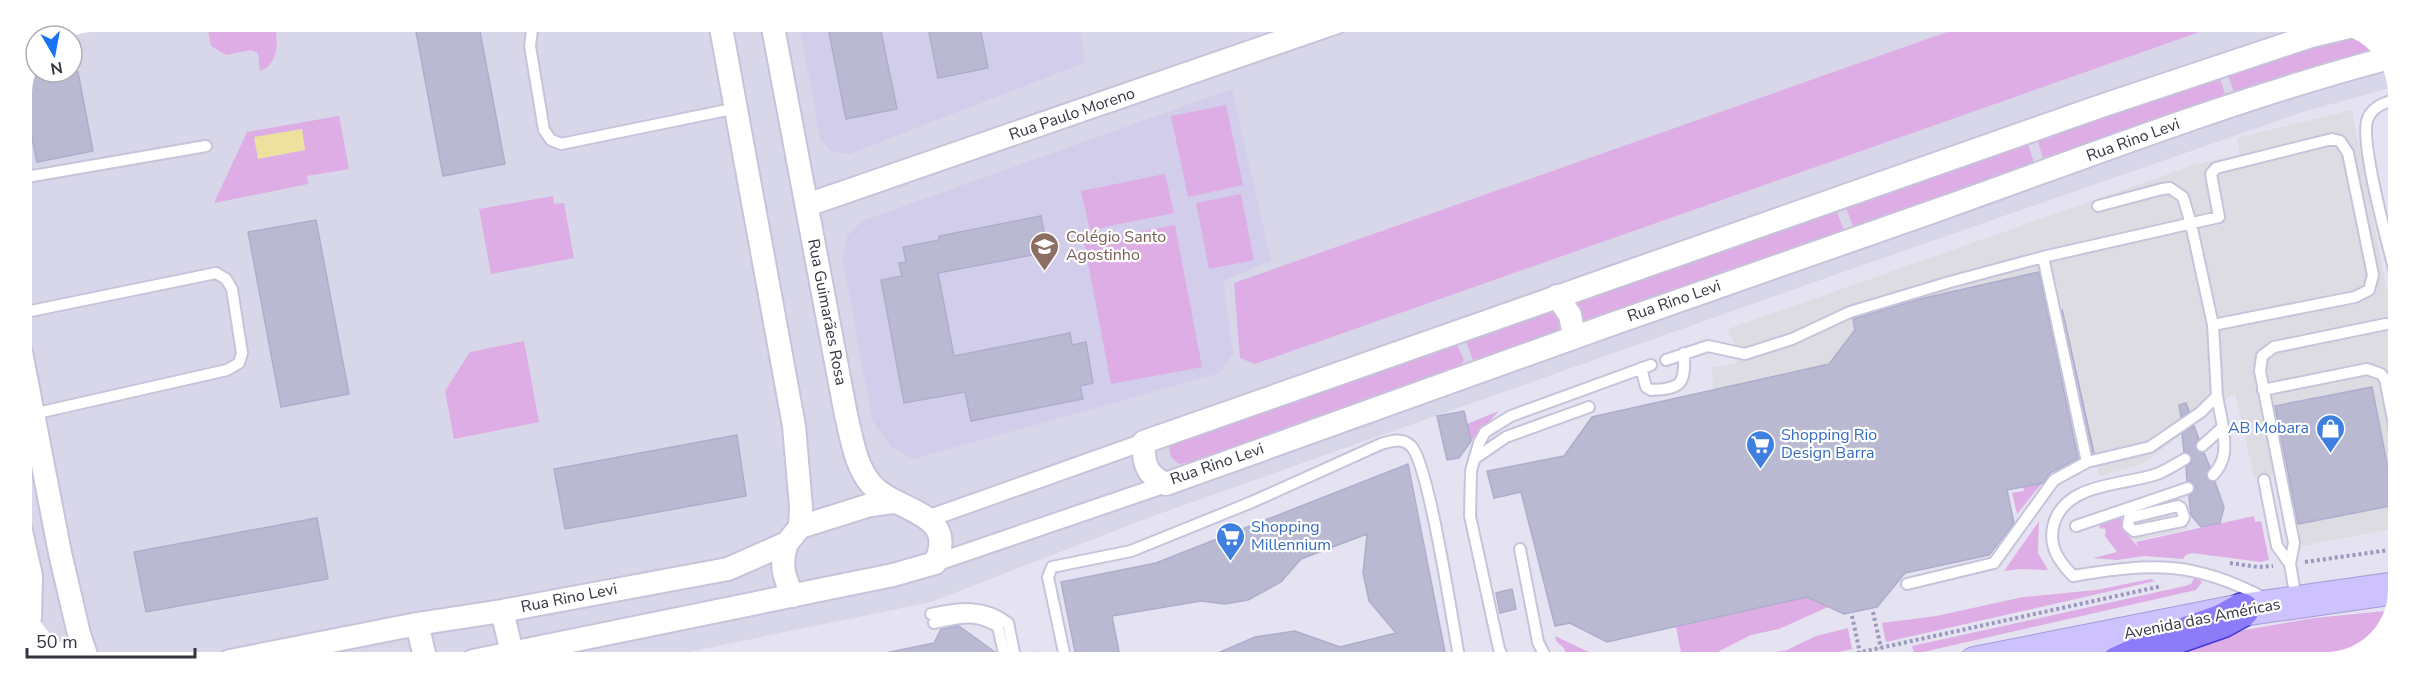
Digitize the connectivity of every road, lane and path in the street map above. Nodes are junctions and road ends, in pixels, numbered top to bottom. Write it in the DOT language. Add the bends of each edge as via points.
graph roads {
  1 [pos="532,32"];
  2 [pos="722,32"];
  3 [pos="774,32"];
  4 [pos="1308,32"];
  5 [pos="2328,32"];
  6 [pos="2377,60"];
  7 [pos="2387,103"];
  8 [pos="737,108"];
  9 [pos="206,146"];
  10 [pos="32,176"];
  11 [pos="807,205"];
  12 [pos="2098,206"];
  13 [pos="2191,224"];
  14 [pos="2387,239"];
  15 [pos="2043,257"];
  16 [pos="1557,296"];
  17 [pos="32,311"];
  18 [pos="2386,324"];
  19 [pos="2213,325"];
  20 [pos="1574,336"];
  21 [pos="1684,353"];
  22 [pos="1666,360"];
  23 [pos="2264,390"];
  24 [pos="2388,392"];
  25 [pos="2217,396"];
  26 [pos="1589,407"];
  27 [pos="32,409"];
  28 [pos="33,414"];
  29 [pos="2223,427"];
  30 [pos="1144,442"];
  31 [pos="2202,446"];
  32 [pos="1474,459"];
  33 [pos="2185,459"];
  34 [pos="2087,462"];
  35 [pos="2212,475"];
  36 [pos="2264,480"];
  37 [pos="1166,484"];
  38 [pos="2188,488"];
  39 [pos="2170,495"];
  40 [pos="894,502"];
  41 [pos="2172,508"];
  42 [pos="930,518"];
  43 [pos="2076,526"];
  44 [pos="793,535"];
  45 [pos="1520,549"];
  46 [pos="934,563"];
  47 [pos="2290,564"];
  48 [pos="1907,584"];
  49 [pos="2164,585"];
  50 [pos="2388,589"];
  51 [pos="793,596"];
  52 [pos="2287,603"];
  53 [pos="2242,610"];
  54 [pos="501,611"];
  55 [pos="1873,612"];
  56 [pos="1852,616"];
  57 [pos="417,624"];
  58 [pos="1881,648"];
  59 [pos="85,652"];
  60 [pos="275,652"];
  61 [pos="424,652"];
  62 [pos="512,652"];
  63 [pos="541,652"];
  64 [pos="1004,652"];
  65 [pos="1014,652"];
  66 [pos="1064,652"];
  67 [pos="1458,652"];
  68 [pos="1502,652"];
  69 [pos="1543,652"];
  70 [pos="1860,652"];
  71 [pos="1864,652"];
  72 [pos="2030,652"];
  73 [pos="2142,652"];
  1 -- 8 [label="lane" via="530,46 544,130 551,140 561,144"];
  2 -- 8 [label="street"];
  3 -- 11 [label="street, Rua Guimarães Rosa"];
  4 -- 11 [label="street, Rua Paulo Moreno"];
  5 -- 16 [label="street" via="2101,106"];
  6 -- 20 [label="street, Rua Rino Levi" via="2200,116"];
  7 -- 14 [label="lane" via="2374,108 2365,131"];
  8 -- 44 [label="street" via="794,426 801,507"];
  9 -- 10 [label="lane"];
  11 -- 40 [label="street, Rua Guimarães Rosa" via="857,461 872,485"];
  12 -- 13 [label="lane" via="2170,188 2183,197"];
  13 -- 15 [label="lane"];
  13 -- 19 [label="lane"];
  13 -- 19 [label="lane" via="2219,217 2211,174 2216,168 2332,140 2340,141 2348,153 2372,284 2364,294"];
  15 -- 21 [label="lane" via="1850,312 1755,352 1739,355 1708,346"];
  15 -- 34 [label="lane"];
  16 -- 20 [label="street" via="1570,315"];
  16 -- 30 [label="street"];
  17 -- 28 [label="lane" via="216,273 232,289 242,353 239,363 227,370"];
  18 -- 23 [label="lane" via="2267,350 2260,364"];
  19 -- 25 [label="lane"];
  20 -- 37 [label="street, Rua Rino Levi"];
  21 -- 22 [label="lane"];
  21 -- 32 [label="lane" via="1685,376 1680,384 1648,389 1646,367 1496,424 1485,432"];
  23 -- 24 [label="lane" via="2367,369 2375,370 2385,379"];
  23 -- 47 [label="lane" via="2294,543"];
  25 -- 29 [label="lane"];
  25 -- 34 [label="lane" via="2201,412 2150,447"];
  26 -- 32 [label="lane" via="1515,433"];
  27 -- 28 [label="street"];
  28 -- 59 [label="street" via="60,553"];
  29 -- 31 [label="lane"];
  29 -- 35 [label="lane" via="2224,457"];
  30 -- 37 [label="street, Rua Rino Levi" via="1146,469 1154,479"];
  30 -- 42 [label="street"];
  32 -- 68 [label="lane" via="1469,484 1470,516"];
  33 -- 52 [label="lane" via="2157,474 2087,490 2063,505 2053,532 2060,562 2073,576 2150,566 2189,569"];
  34 -- 48 [label="lane" via="2054,480 1995,563"];
  36 -- 47 [label="lane" via="2277,546"];
  37 -- 46 [label="street"];
  38 -- 39 [label="lane"];
  39 -- 41 [label="lane"];
  39 -- 43 [label="lane"];
  40 -- 42 [label="street, Rua Guimarães Rosa"];
  40 -- 44 [label="street, Rua Rino Levi" via="870,505"];
  41 -- 41 [label="lane" via="2181,508 2183,519 2134,531 2128,526 2129,518"];
  42 -- 46 [label="street" via="939,537 940,551"];
  44 -- 51 [label="street" via="781,561"];
  44 -- 54 [label="street, Rua Rino Levi" via="728,569"];
  45 -- 69 [label="lane"];
  46 -- 51 [label="street"];
  47 -- 52 [label="lane"];
  49 -- 58 [label="path"];
  50 -- 52 [label="main road, Avenida das Américas"];
  51 -- 63 [label="street"];
  52 -- 53 [label="main road, Avenida das Américas"];
  53 -- 72 [label="main road, Avenida das Américas"];
  53 -- 73 [label="highway"];
  54 -- 57 [label="street, Rua Rino Levi"];
  54 -- 62 [label="street"];
  55 -- 58 [label="path"];
  56 -- 70 [label="path"];
  57 -- 60 [label="street, Rua Rino Levi"];
  57 -- 61 [label="street"];
  58 -- 71 [label="path"];
  64 -- 65 [label="lane" via="998,627 985,619 933,619 957,608 989,611 1008,623"];
  66 -- 67 [label="lane" via="1048,577 1052,567 1131,551 1397,440 1415,450 1430,499"];
}
